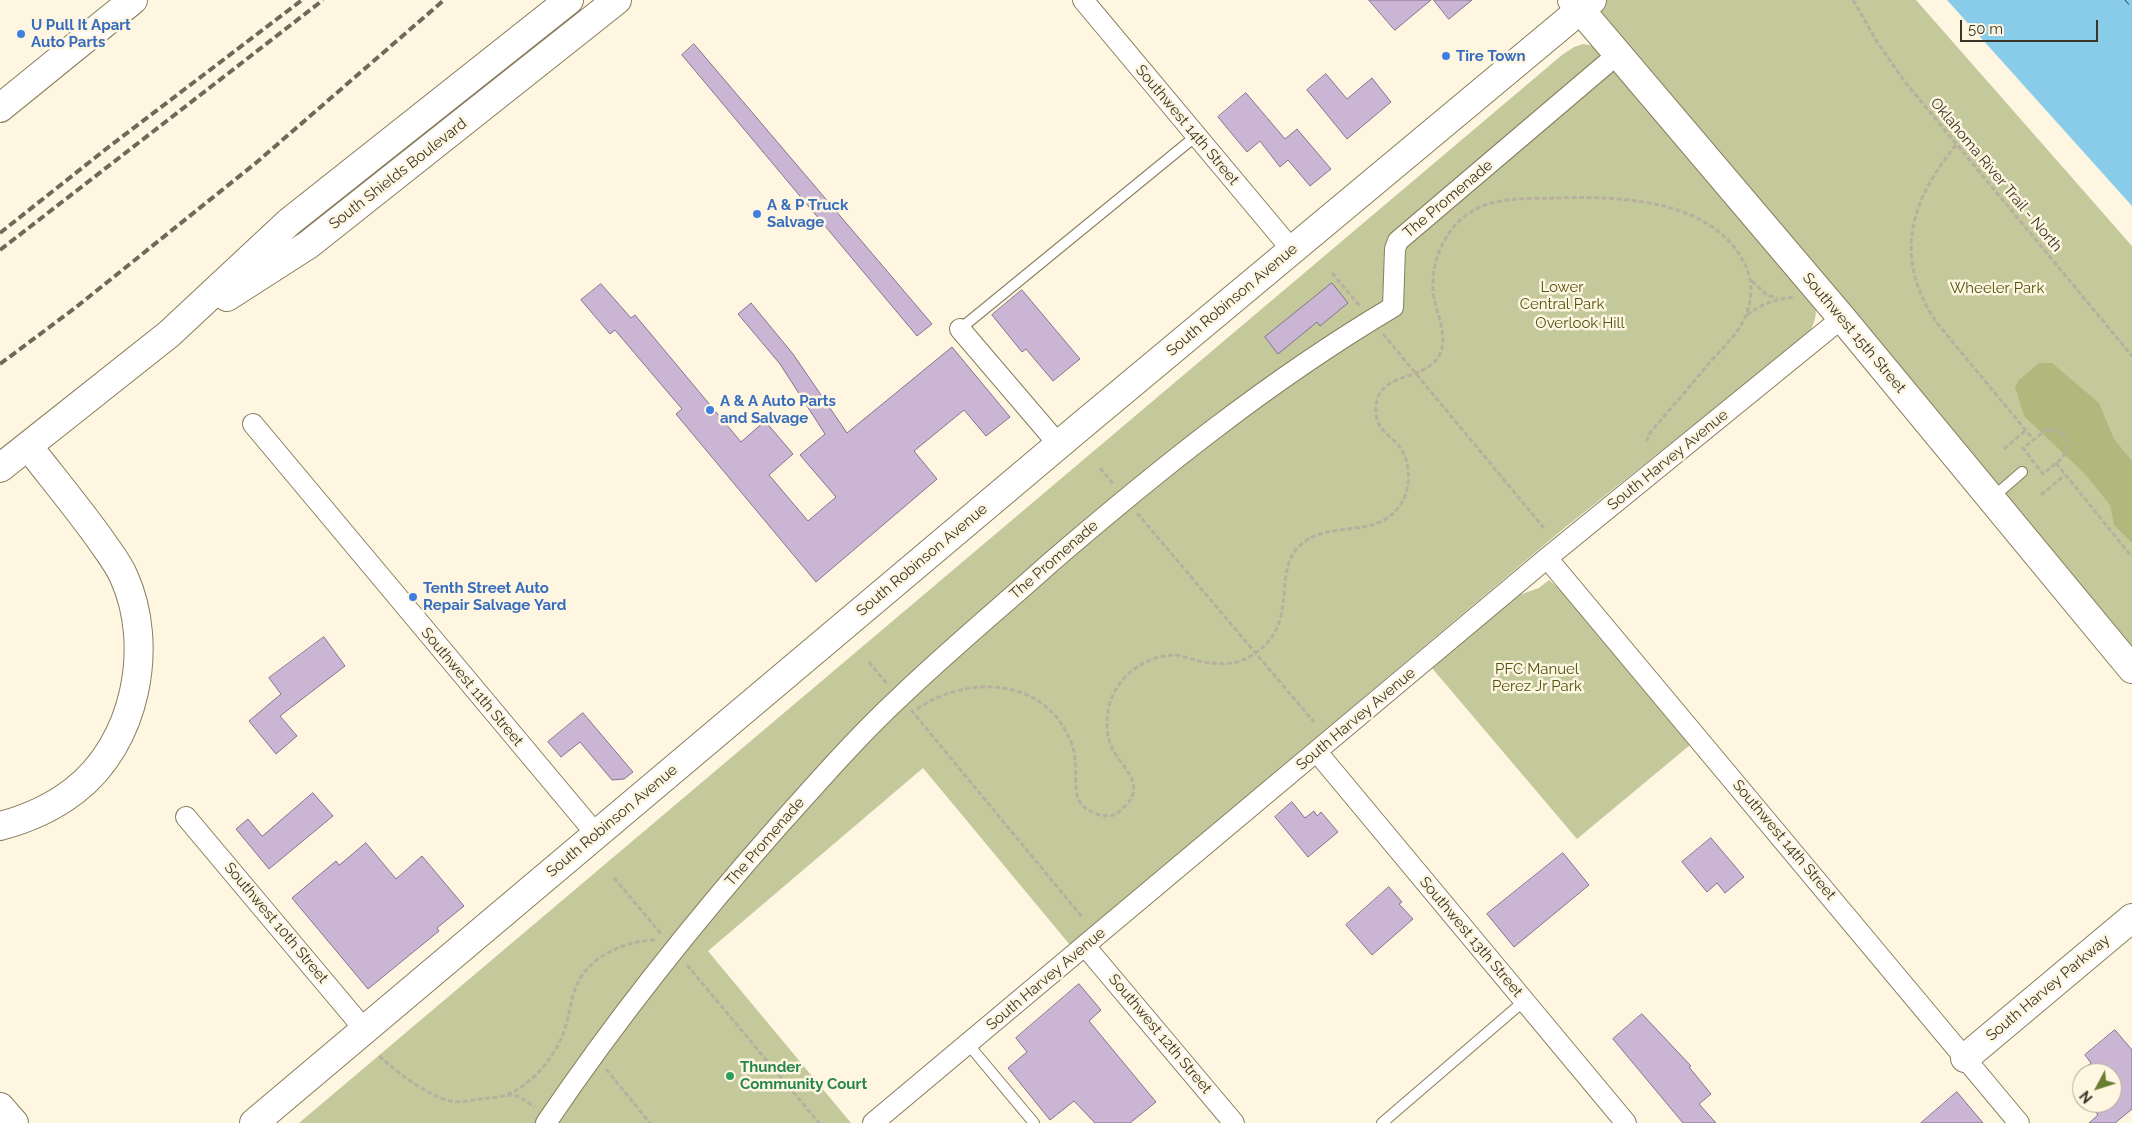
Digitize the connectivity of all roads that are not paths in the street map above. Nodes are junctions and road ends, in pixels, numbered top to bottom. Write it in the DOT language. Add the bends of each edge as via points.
graph roads {
  1 [pos="133,0"];
  2 [pos="568,0"];
  3 [pos="617,0"];
  4 [pos="1083,0"];
  5 [pos="1582,3"];
  6 [pos="1605,65"];
  7 [pos="0,108"];
  8 [pos="1196,136"];
  9 [pos="1292,250"];
  10 [pos="1842,318"];
  11 [pos="960,329"];
  12 [pos="169,334"];
  13 [pos="253,424"];
  14 [pos="1059,445"];
  15 [pos="28,446"];
  16 [pos="0,468"];
  17 [pos="2022,472"];
  18 [pos="1991,499"];
  19 [pos="1547,558"];
  20 [pos="2132,669"];
  21 [pos="1317,752"];
  22 [pos="186,817"];
  23 [pos="0,826"];
  24 [pos="596,834"];
  25 [pos="2132,918"];
  26 [pos="1085,946"];
  27 [pos="1524,1001"];
  28 [pos="364,1029"];
  29 [pos="968,1044"];
  30 [pos="1965,1058"];
  31 [pos="0,1107"];
  32 [pos="547,1122"];
  33 [pos="14,1123"];
  34 [pos="254,1123"];
  35 [pos="873,1123"];
  36 [pos="1034,1123"];
  37 [pos="1234,1123"];
  38 [pos="1382,1123"];
  39 [pos="1626,1123"];
  40 [pos="2019,1123"];
  1 -- 7 [label="main road"];
  2 -- 12 [label="main road, South Shields Boulevard" via="289,222"];
  3 -- 12 [label="main road, South Shields Boulevard" via="308,244"];
  4 -- 8 [label="street, Southwest 14th Street"];
  5 -- 9 [label="main road, South Robinson Avenue"];
  5 -- 10 [label="main road, Southwest 15th Street"];
  6 -- 32 [label="street, The Promenade" via="1398,241 1393,307 1248,402 1125,498 898,698 670,945"];
  8 -- 9 [label="street, Southwest 14th Street"];
  8 -- 11 [label="lane"];
  9 -- 14 [label="main road, South Robinson Avenue"];
  10 -- 18 [label="main road, Southwest 15th Street"];
  10 -- 19 [label="street, South Harvey Avenue"];
  11 -- 14 [label="street"];
  12 -- 15 [label="main road, South Shields Boulevard"];
  13 -- 24 [label="street, Southwest 11th Street"];
  14 -- 24 [label="main road, South Robinson Avenue"];
  15 -- 16 [label="main road, South Shields Boulevard"];
  15 -- 23 [label="main road" via="87,521 124,576 137,630 137,682 118,737 101,764 76,789 51,806"];
  17 -- 18 [label="lane"];
  18 -- 20 [label="main road, Southwest 15th Street"];
  19 -- 21 [label="street, South Harvey Avenue"];
  19 -- 30 [label="street, Southwest 14th Street"];
  21 -- 26 [label="street, South Harvey Avenue"];
  21 -- 27 [label="street, Southwest 13th Street"];
  22 -- 28 [label="street, Southwest 10th Street"];
  24 -- 28 [label="main road, South Robinson Avenue"];
  25 -- 30 [label="main road, South Harvey Parkway"];
  26 -- 29 [label="street, South Harvey Avenue"];
  26 -- 37 [label="street, Southwest 12th Street"];
  27 -- 38 [label="lane"];
  27 -- 39 [label="street, Southwest 13th Street"];
  28 -- 34 [label="main road, South Robinson Avenue"];
  29 -- 35 [label="street, South Harvey Avenue"];
  29 -- 36 [label="lane"];
  30 -- 40 [label="street, Southwest 14th Street"];
  31 -- 33 [label="main road"];
}
